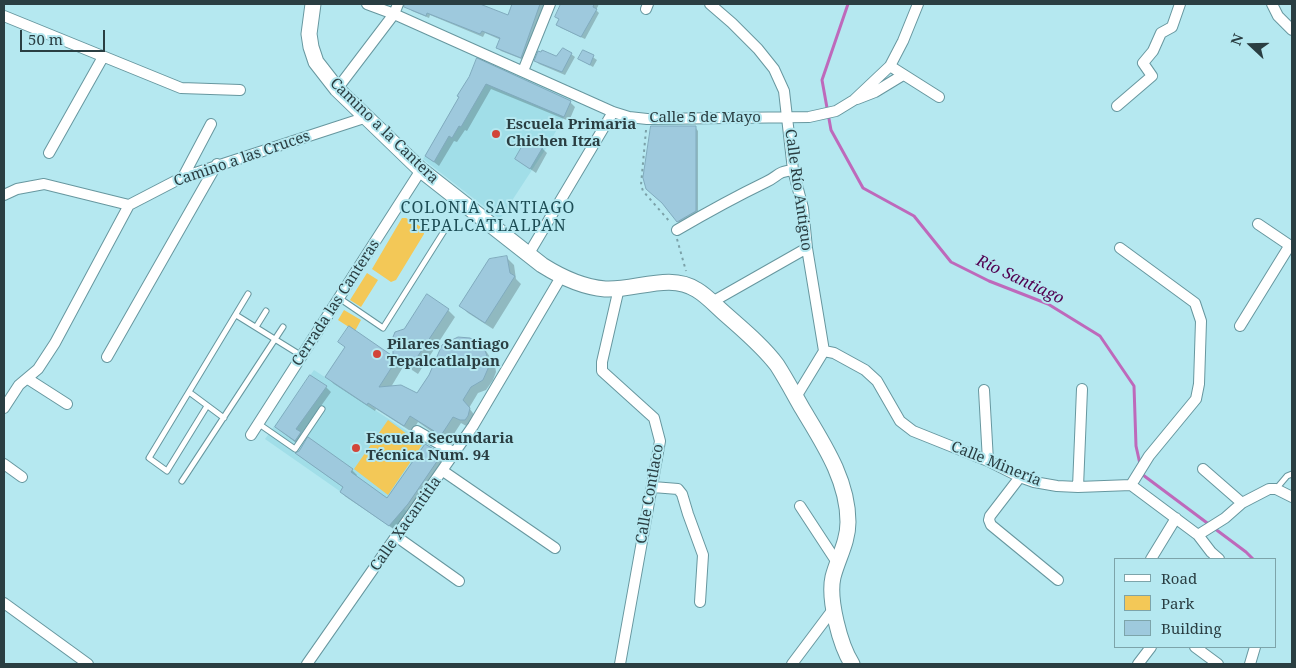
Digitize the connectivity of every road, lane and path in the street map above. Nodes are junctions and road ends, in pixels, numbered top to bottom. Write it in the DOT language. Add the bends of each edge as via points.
graph roads {
  1 [pos="313,4"];
  2 [pos="367,4"];
  3 [pos="398,4"];
  4 [pos="550,4"];
  5 [pos="710,4"];
  6 [pos="918,4"];
  7 [pos="1180,4"];
  8 [pos="1272,4"];
  9 [pos="394,14"];
  10 [pos="4,16"];
  11 [pos="1292,30"];
  12 [pos="103,56"];
  13 [pos="890,66"];
  14 [pos="523,71"];
  15 [pos="903,76"];
  16 [pos="338,89"];
  17 [pos="240,90"];
  18 [pos="939,97"];
  19 [pos="854,100"];
  20 [pos="1117,106"];
  21 [pos="613,112"];
  22 [pos="367,117"];
  23 [pos="788,118"];
  24 [pos="647,119"];
  25 [pos="211,124"];
  26 [pos="49,153"];
  27 [pos="217,164"];
  28 [pos="421,170"];
  29 [pos="793,170"];
  30 [pos="182,177"];
  31 [pos="4,195"];
  32 [pos="129,205"];
  33 [pos="1258,224"];
  34 [pos="446,228"];
  35 [pos="677,230"];
  36 [pos="1291,246"];
  37 [pos="807,248"];
  38 [pos="1120,248"];
  39 [pos="528,254"];
  40 [pos="561,277"];
  41 [pos="690,285"];
  42 [pos="619,288"];
  43 [pos="248,294"];
  44 [pos="339,298"];
  45 [pos="712,302"];
  46 [pos="266,311"];
  47 [pos="236,315"];
  48 [pos="1240,326"];
  49 [pos="256,327"];
  50 [pos="283,327"];
  51 [pos="275,339"];
  52 [pos="824,351"];
  53 [pos="302,356"];
  54 [pos="107,357"];
  55 [pos="28,379"];
  56 [pos="1082,389"];
  57 [pos="984,390"];
  58 [pos="190,392"];
  59 [pos="796,397"];
  60 [pos="67,404"];
  61 [pos="207,406"];
  62 [pos="4,408"];
  63 [pos="322,409"];
  64 [pos="224,418"];
  65 [pos="258,424"];
  66 [pos="417,431"];
  67 [pos="251,435"];
  68 [pos="455,453"];
  69 [pos="988,461"];
  70 [pos="4,464"];
  71 [pos="1203,469"];
  72 [pos="443,471"];
  73 [pos="1292,474"];
  74 [pos="22,477"];
  75 [pos="1020,477"];
  76 [pos="182,481"];
  77 [pos="1131,485"];
  78 [pos="653,487"];
  79 [pos="1078,487"];
  80 [pos="1276,489"];
  81 [pos="1292,498"];
  82 [pos="1242,502"];
  83 [pos="800,506"];
  84 [pos="1176,518"];
  85 [pos="1198,536"];
  86 [pos="397,537"];
  87 [pos="555,548"];
  88 [pos="1152,558"];
  89 [pos="1218,558"];
  90 [pos="838,564"];
  91 [pos="1058,580"];
  92 [pos="459,581"];
  93 [pos="700,602"];
  94 [pos="4,603"];
  95 [pos="834,608"];
  96 [pos="1149,648"];
  97 [pos="1196,648"];
  98 [pos="1255,648"];
  99 [pos="88,664"];
  100 [pos="307,664"];
  101 [pos="620,664"];
  102 [pos="792,664"];
  103 [pos="852,664"];
  104 [pos="1138,664"];
  105 [pos="1218,664"];
  106 [pos="1250,664"];
  1 -- 16 [label="street, Camino a la Cantera" via="310,12 311,47 316,62"];
  2 -- 9 [label="street, Calle 5 de Mayo"];
  3 -- 9 [label="street"];
  4 -- 14 [label="street"];
  5 -- 23 [label="street, Calle Río Antiguo" via="774,69 784,91"];
  6 -- 13 [label="street, Calle 5 de Mayo"];
  7 -- 20 [label="street" via="1172,27 1162,33 1143,62 1152,76"];
  8 -- 11 [label="street" via="1278,16"];
  9 -- 14 [label="street, Calle 5 de Mayo"];
  9 -- 16 [label="street"];
  10 -- 12 [label="street"];
  12 -- 17 [label="street" via="181,88"];
  12 -- 26 [label="street"];
  13 -- 15 [label="street"];
  13 -- 19 [label="street, Calle 5 de Mayo"];
  14 -- 21 [label="street, Calle 5 de Mayo"];
  15 -- 18 [label="street"];
  15 -- 19 [label="street"];
  16 -- 22 [label="street, Camino a la Cantera"];
  19 -- 23 [label="street, Calle 5 de Mayo" via="836,111"];
  21 -- 24 [label="street, Calle 5 de Mayo"];
  21 -- 39 [label="street"];
  22 -- 27 [label="street, Camino a las Cruces"];
  22 -- 28 [label="street, Camino a la Cantera"];
  23 -- 24 [label="street, Calle 5 de Mayo"];
  23 -- 29 [label="street, Calle Río Antiguo"];
  24 -- 35 [label="path" via="641,185"];
  25 -- 30 [label="street"];
  27 -- 30 [label="street, Camino a las Cruces"];
  27 -- 54 [label="street"];
  28 -- 39 [label="street, Camino a la Cantera"];
  28 -- 44 [label="street, Cerrada las Canteras"];
  29 -- 35 [label="street" via="780,172"];
  29 -- 37 [label="street, Calle Río Antiguo" via="803,208"];
  30 -- 32 [label="street, Camino a las Cruces"];
  31 -- 32 [label="street" via="44,184"];
  32 -- 55 [label="street" via="55,343"];
  33 -- 36 [label="street"];
  34 -- 44 [label="lane" via="383,328"];
  35 -- 41 [label="path"];
  36 -- 48 [label="street"];
  37 -- 45 [label="street"];
  37 -- 52 [label="street, Calle Río Antiguo"];
  38 -- 77 [label="street" via="1195,303 1201,321 1196,398 1149,456"];
  39 -- 40 [label="street, Camino a la Cantera"];
  40 -- 42 [label="street, Camino a la Cantera" via="590,287"];
  40 -- 68 [label="street, Calle Xacantitla"];
  41 -- 42 [label="street, Camino a la Cantera" via="675,282"];
  41 -- 45 [label="street"];
  42 -- 78 [label="street, Calle Contlaco" via="602,371 654,418 660,441"];
  43 -- 47 [label="lane"];
  44 -- 53 [label="street, Cerrada las Canteras"];
  45 -- 59 [label="street" via="761,346"];
  46 -- 49 [label="lane"];
  47 -- 49 [label="lane"];
  47 -- 58 [label="lane"];
  49 -- 51 [label="lane"];
  50 -- 51 [label="lane"];
  51 -- 53 [label="lane"];
  51 -- 64 [label="lane"];
  52 -- 59 [label="street"];
  52 -- 69 [label="street, Calle Minería" via="848,360 877,381 906,427"];
  53 -- 65 [label="street, Cerrada las Canteras"];
  55 -- 60 [label="street"];
  55 -- 62 [label="street" via="19,385"];
  56 -- 79 [label="street"];
  57 -- 69 [label="street"];
  58 -- 61 [label="lane"];
  58 -- 61 [label="lane" via="149,458 167,470"];
  59 -- 90 [label="street" via="835,467 845,496 847,539"];
  61 -- 64 [label="lane"];
  63 -- 65 [label="lane" via="295,449"];
  64 -- 76 [label="lane"];
  65 -- 67 [label="street, Cerrada las Canteras"];
  66 -- 68 [label="street"];
  68 -- 72 [label="street, Calle Xacantitla"];
  69 -- 75 [label="street, Calle Minería"];
  70 -- 74 [label="street"];
  71 -- 82 [label="street"];
  72 -- 86 [label="street, Calle Xacantitla"];
  72 -- 87 [label="street"];
  73 -- 80 [label="lane"];
  75 -- 79 [label="street, Calle Minería" via="1057,486"];
  75 -- 91 [label="street" via="989,520"];
  77 -- 79 [label="street, Calle Minería"];
  77 -- 84 [label="street"];
  78 -- 93 [label="street" via="678,489 682,494 703,555"];
  78 -- 101 [label="street, Calle Contlaco"];
  80 -- 81 [label="street"];
  80 -- 82 [label="street"];
  82 -- 85 [label="street"];
  83 -- 90 [label="street"];
  84 -- 85 [label="street"];
  84 -- 88 [label="street"];
  85 -- 89 [label="street"];
  86 -- 92 [label="street"];
  86 -- 100 [label="street, Calle Xacantitla"];
  90 -- 95 [label="street" via="832,588"];
  94 -- 99 [label="street"];
  95 -- 102 [label="street"];
  95 -- 103 [label="street"];
  96 -- 104 [label="street"];
  97 -- 105 [label="street"];
  98 -- 106 [label="street"];
}
